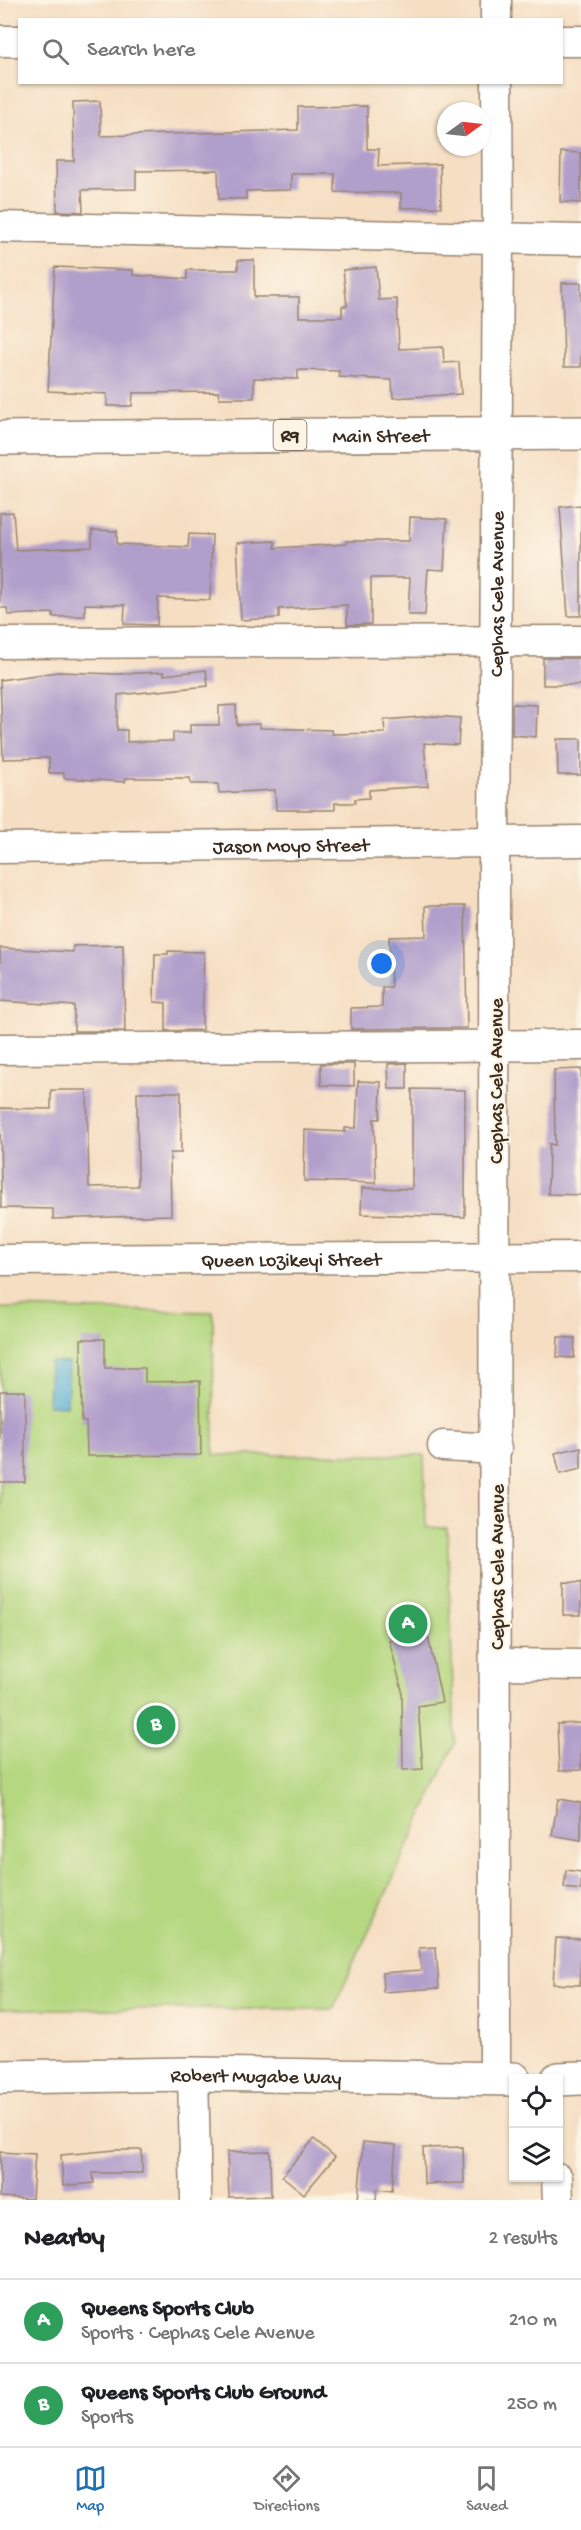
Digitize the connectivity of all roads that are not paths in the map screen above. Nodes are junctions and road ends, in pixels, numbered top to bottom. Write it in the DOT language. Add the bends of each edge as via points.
graph roads {
  1 [pos="496,0"];
  2 [pos="496,18"];
  3 [pos="0,41"];
  4 [pos="18,41"];
  5 [pos="563,41"];
  6 [pos="581,41"];
  7 [pos="497,84"];
  8 [pos="0,227"];
  9 [pos="498,239"];
  10 [pos="581,240"];
  11 [pos="496,433"];
  12 [pos="581,434"];
  13 [pos="0,438"];
  14 [pos="494,640"];
  15 [pos="581,641"];
  16 [pos="0,643"];
  17 [pos="494,841"];
  18 [pos="581,841"];
  19 [pos="0,848"];
  20 [pos="495,1045"];
  21 [pos="581,1045"];
  22 [pos="0,1049"];
  23 [pos="496,1257"];
  24 [pos="581,1257"];
  25 [pos="0,1260"];
  26 [pos="443,1446"];
  27 [pos="496,1449"];
  28 [pos="497,1664"];
  29 [pos="581,1665"];
  30 [pos="193,2074"];
  31 [pos="0,2077"];
  32 [pos="581,2078"];
  33 [pos="504,2079"];
  34 [pos="563,2079"];
  35 [pos="558,2182"];
  36 [pos="196,2200"];
  37 [pos="558,2200"];
  1 -- 2 [label="street"];
  3 -- 4 [label="street"];
  5 -- 6 [label="street"];
  7 -- 9 [label="street, Cephas Cele Avenue"];
  8 -- 9 [label="street"];
  9 -- 10 [label="street"];
  9 -- 11 [label="street, Cephas Cele Avenue"];
  11 -- 12 [label="main road, Main Street / R9"];
  11 -- 13 [label="main road, Main Street / R9"];
  11 -- 14 [label="street, Cephas Cele Avenue"];
  14 -- 15 [label="street"];
  14 -- 16 [label="street"];
  14 -- 17 [label="street, Cephas Cele Avenue"];
  17 -- 18 [label="street, Jason Moyo Street"];
  17 -- 19 [label="street, Jason Moyo Street"];
  17 -- 20 [label="street, Cephas Cele Avenue"];
  20 -- 21 [label="street"];
  20 -- 22 [label="street"];
  20 -- 23 [label="street, Cephas Cele Avenue"];
  23 -- 24 [label="street, Queen Lozikeyi Street"];
  23 -- 25 [label="street, Queen Lozikeyi Street"];
  23 -- 27 [label="street, Cephas Cele Avenue"];
  26 -- 27 [label="street"];
  27 -- 28 [label="street, Cephas Cele Avenue"];
  28 -- 29 [label="street"];
  28 -- 33 [label="street, Cephas Cele Avenue"];
  30 -- 31 [label="main road, Robert Mugabe Way"];
  30 -- 33 [label="main road, Robert Mugabe Way"];
  30 -- 36 [label="street"];
  32 -- 34 [label="main road"];
  35 -- 37 [label="street"];
}
